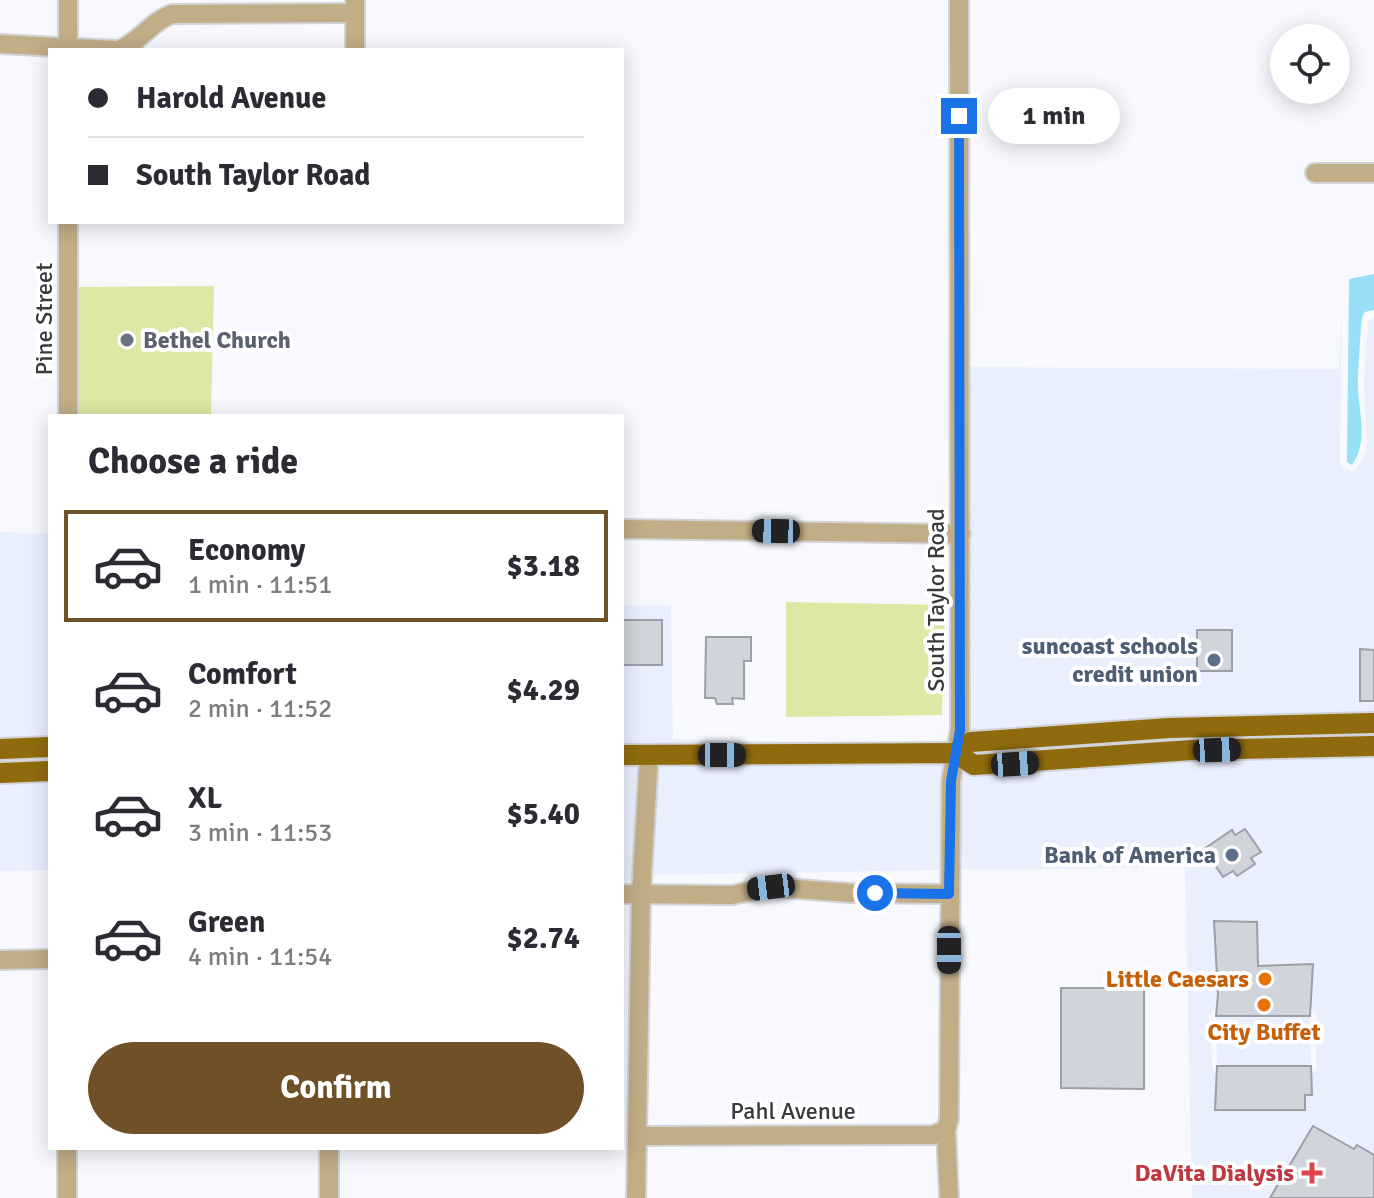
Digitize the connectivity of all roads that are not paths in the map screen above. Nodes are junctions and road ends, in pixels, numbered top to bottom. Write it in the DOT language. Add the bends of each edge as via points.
graph roads {
  1 [pos="68,0"];
  2 [pos="959,0"];
  3 [pos="355,7"];
  4 [pos="0,44"];
  5 [pos="68,48"];
  6 [pos="123,48"];
  7 [pos="355,48"];
  8 [pos="1315,173"];
  9 [pos="1374,173"];
  10 [pos="68,224"];
  11 [pos="68,414"];
  12 [pos="624,529"];
  13 [pos="961,534"];
  14 [pos="1374,723"];
  15 [pos="1374,746"];
  16 [pos="48,747"];
  17 [pos="0,749"];
  18 [pos="955,753"];
  19 [pos="624,755"];
  20 [pos="649,755"];
  21 [pos="48,771"];
  22 [pos="0,773"];
  23 [pos="949,894"];
  24 [pos="632,895"];
  25 [pos="48,959"];
  26 [pos="0,960"];
  27 [pos="946,1130"];
  28 [pos="638,1136"];
  29 [pos="67,1150"];
  30 [pos="329,1150"];
  31 [pos="67,1198"];
  32 [pos="329,1198"];
  33 [pos="636,1198"];
  34 [pos="949,1198"];
  1 -- 5 [label="street"];
  2 -- 13 [label="street, South Taylor Road"];
  3 -- 6 [label="street" via="172,14 156,20"];
  3 -- 7 [label="street"];
  4 -- 5 [label="street"];
  8 -- 9 [label="street"];
  10 -- 11 [label="street, Pine Street"];
  12 -- 13 [label="street"];
  13 -- 18 [label="street, South Taylor Road" via="960,730"];
  14 -- 18 [label="main road" via="1169,728 971,742"];
  15 -- 18 [label="main road" via="1192,750 974,765"];
  16 -- 17 [label="main road"];
  18 -- 20 [label="main road"];
  18 -- 23 [label="street, South Taylor Road"];
  19 -- 20 [label="main road"];
  20 -- 24 [label="street"];
  21 -- 22 [label="main road"];
  23 -- 24 [label="street" via="771,887 732,895"];
  23 -- 27 [label="street, South Taylor Road"];
  24 -- 28 [label="street"];
  25 -- 26 [label="street"];
  27 -- 28 [label="street, Pahl Avenue" via="933,1135"];
  27 -- 34 [label="street, South Taylor Road"];
  28 -- 33 [label="street"];
  29 -- 31 [label="street"];
  30 -- 32 [label="street"];
}
